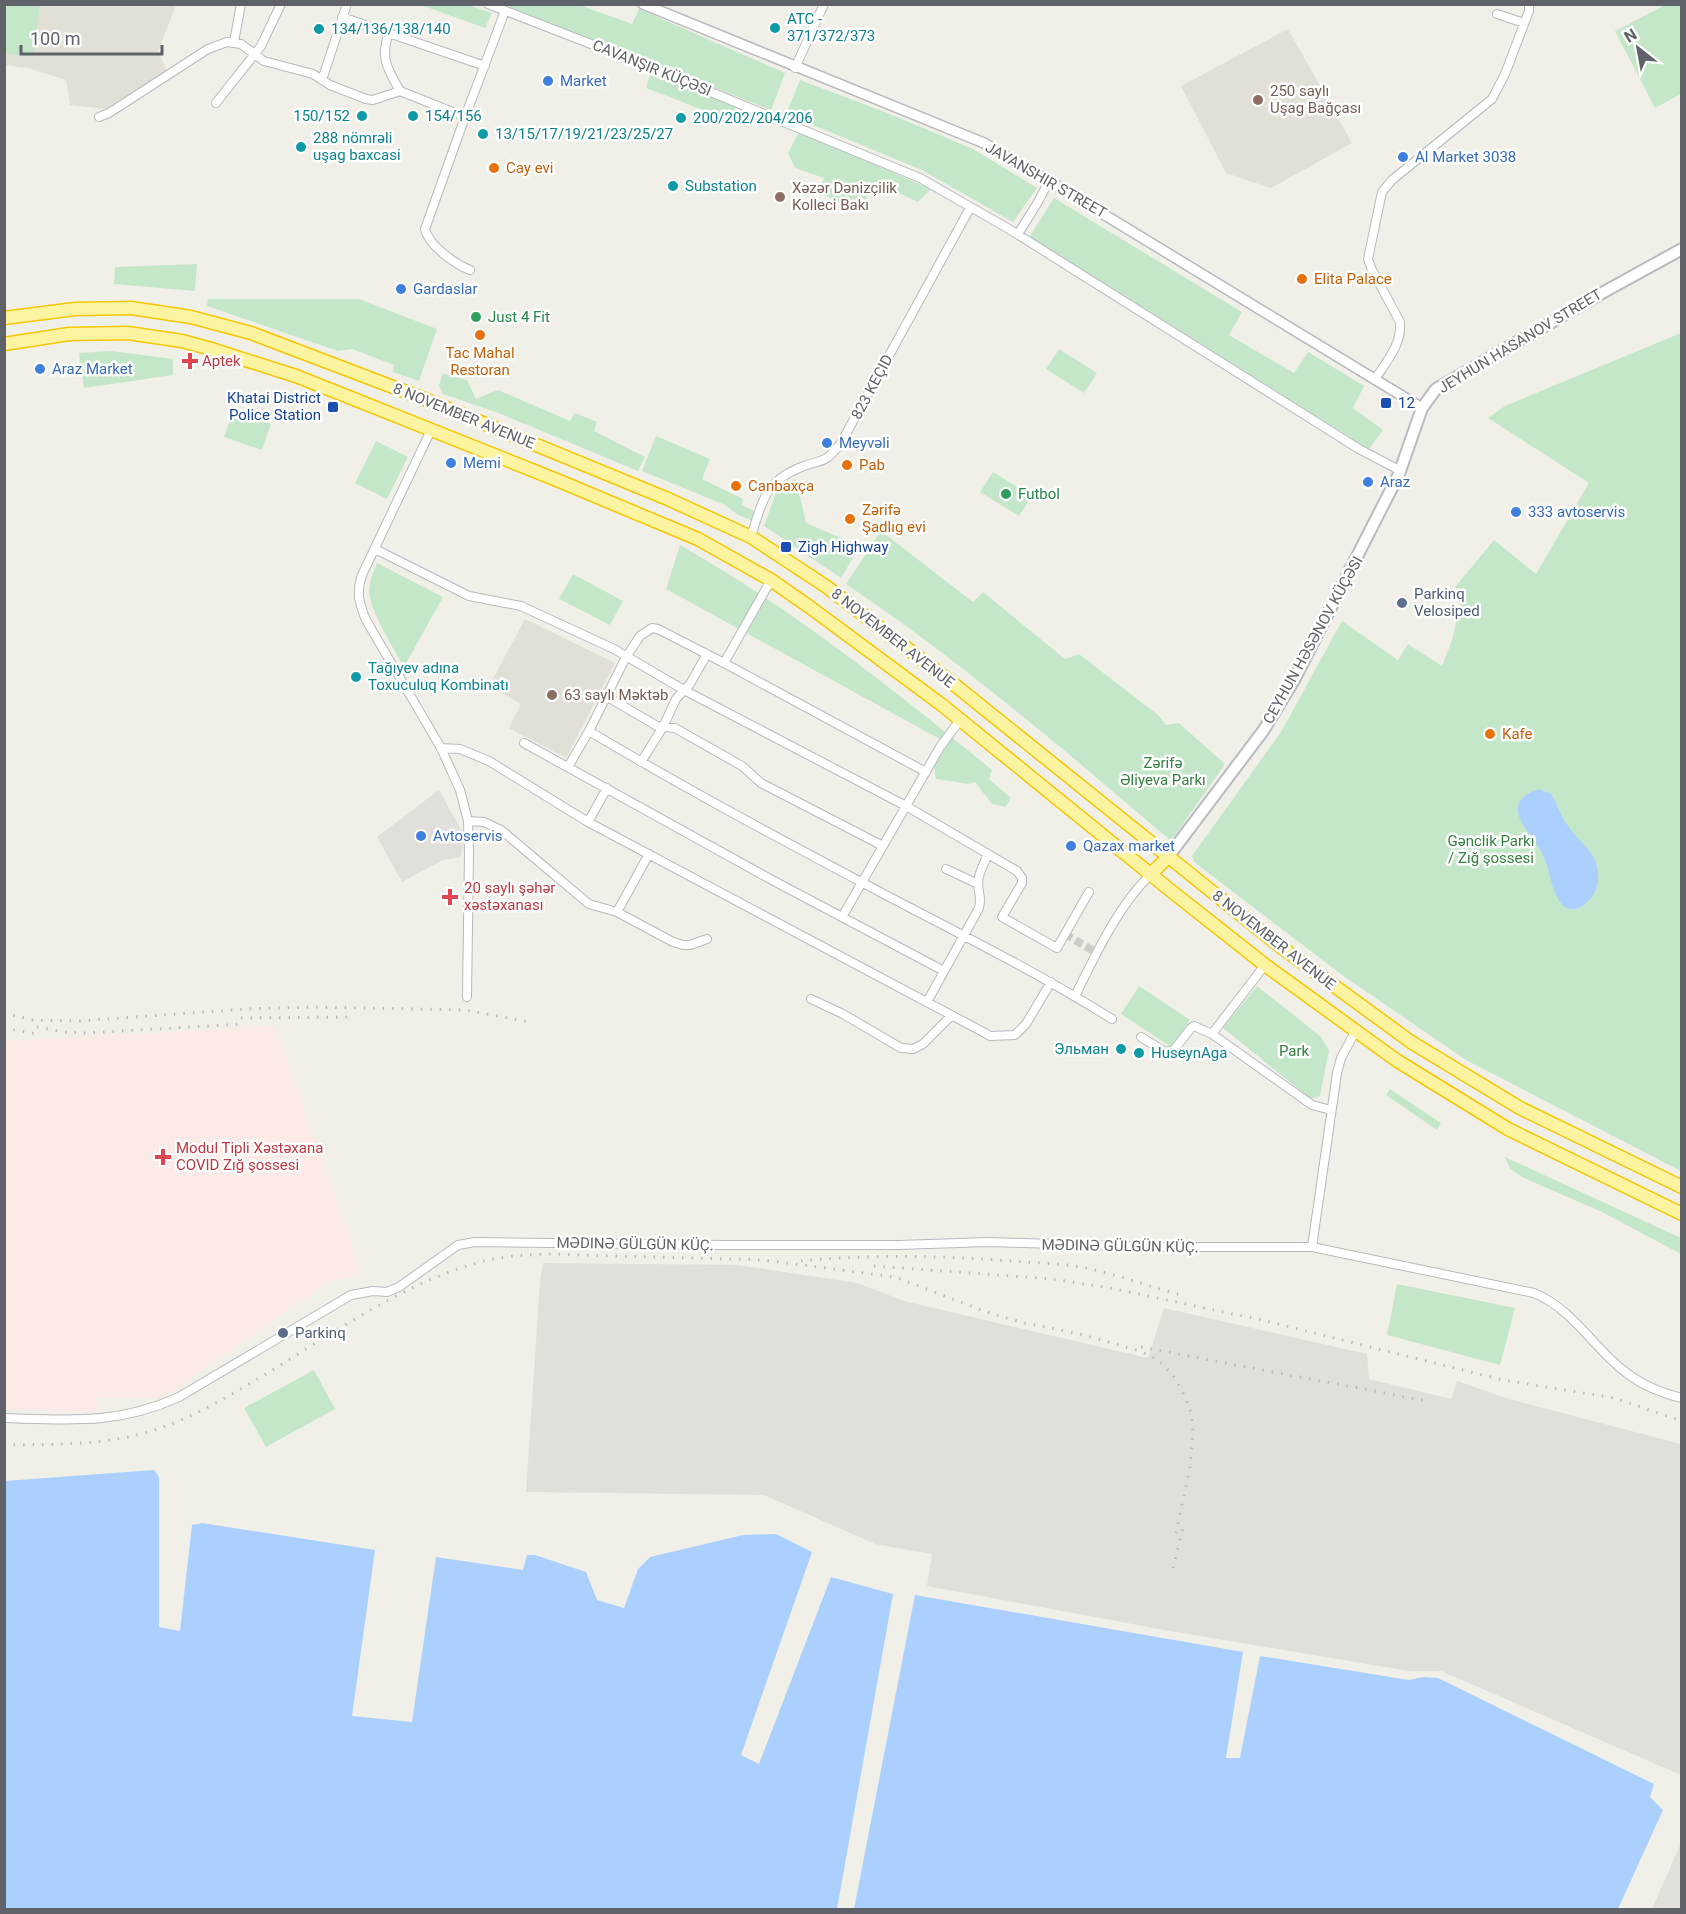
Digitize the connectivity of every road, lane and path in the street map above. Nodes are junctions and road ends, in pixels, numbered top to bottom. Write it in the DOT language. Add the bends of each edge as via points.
graph roads {
  1 [pos="242,4"];
  2 [pos="281,4"];
  3 [pos="346,4"];
  4 [pos="488,4"];
  5 [pos="643,4"];
  6 [pos="824,4"];
  7 [pos="1529,4"];
  8 [pos="505,11"];
  9 [pos="1497,14"];
  10 [pos="342,17"];
  11 [pos="1524,23"];
  12 [pos="389,32"];
  13 [pos="234,42"];
  14 [pos="254,54"];
  15 [pos="485,66"];
  16 [pos="795,68"];
  17 [pos="322,80"];
  18 [pos="400,91"];
  19 [pos="216,103"];
  20 [pos="99,117"];
  21 [pos="465,117"];
  22 [pos="1049,181"];
  23 [pos="970,208"];
  24 [pos="1018,234"];
  25 [pos="1682,249"];
  26 [pos="470,270"];
  27 [pos="4,318"];
  28 [pos="4,344"];
  29 [pos="1376,379"];
  30 [pos="1422,408"];
  31 [pos="431,430"];
  32 [pos="1401,471"];
  33 [pos="751,537"];
  34 [pos="375,549"];
  35 [pos="771,580"];
  36 [pos="707,654"];
  37 [pos="626,657"];
  38 [pos="724,663"];
  39 [pos="684,690"];
  40 [pos="606,696"];
  41 [pos="960,720"];
  42 [pos="663,727"];
  43 [pos="589,731"];
  44 [pos="524,742"];
  45 [pos="441,748"];
  46 [pos="641,762"];
  47 [pos="568,767"];
  48 [pos="926,772"];
  49 [pos="607,788"];
  50 [pos="906,806"];
  51 [pos="468,821"];
  52 [pos="588,822"];
  53 [pos="883,846"];
  54 [pos="649,854"];
  55 [pos="988,854"];
  56 [pos="1168,857"];
  57 [pos="946,869"];
  58 [pos="1150,875"];
  59 [pos="862,882"];
  60 [pos="978,884"];
  61 [pos="1089,892"];
  62 [pos="617,912"];
  63 [pos="842,916"];
  64 [pos="964,936"];
  65 [pos="707,939"];
  66 [pos="1266,965"];
  67 [pos="944,971"];
  68 [pos="1051,982"];
  69 [pos="1075,996"];
  70 [pos="466,997"];
  71 [pos="811,999"];
  72 [pos="927,1002"];
  73 [pos="951,1016"];
  74 [pos="1112,1019"];
  75 [pos="1355,1032"];
  76 [pos="1212,1034"];
  77 [pos="1141,1037"];
  78 [pos="1331,1110"];
  79 [pos="1682,1187"];
  80 [pos="1682,1214"];
  81 [pos="1312,1247"];
  82 [pos="1682,1398"];
  83 [pos="4,1418"];
  1 -- 13 [label="street"];
  2 -- 14 [label="street" via="268,35"];
  3 -- 10 [label="street"];
  4 -- 8 [label="street, CAVANŞIR KÜÇƏSI"];
  5 -- 16 [label="street, JAVANSHIR STREET"];
  6 -- 16 [label="street"];
  7 -- 11 [label="street"];
  8 -- 15 [label="street"];
  8 -- 23 [label="street, CAVANŞIR KÜÇƏSI" via="920,178"];
  9 -- 11 [label="street"];
  10 -- 12 [label="street"];
  10 -- 17 [label="street"];
  11 -- 29 [label="street" via="1492,99 1382,192 1369,263 1401,331"];
  12 -- 15 [label="street"];
  12 -- 18 [label="street" via="384,57"];
  13 -- 14 [label="street"];
  13 -- 20 [label="street" via="208,49"];
  14 -- 17 [label="street"];
  14 -- 19 [label="street"];
  15 -- 21 [label="street"];
  16 -- 22 [label="street, JAVANSHIR STREET" via="984,143"];
  17 -- 18 [label="street" via="373,100"];
  18 -- 21 [label="street"];
  21 -- 26 [label="street" via="425,229 429,239 453,262"];
  22 -- 24 [label="street"];
  22 -- 29 [label="street, JAVANSHIR STREET"];
  23 -- 24 [label="street, CAVANŞIR KÜÇƏSI"];
  23 -- 33 [label="street, 823 KEÇID" via="842,443 825,461 799,468 775,482 762,501"];
  24 -- 32 [label="street" via="1359,449"];
  25 -- 30 [label="main road, JEYHUN HASANOV STREET" via="1444,384"];
  27 -- 33 [label="highway, 8 NOVEMBER AVENUE" via="75,309 131,308 190,317 251,333 648,490"];
  28 -- 31 [label="highway, 8 NOVEMBER AVENUE" via="96,332 182,341 296,376"];
  29 -- 30 [label="street, JAVANSHIR STREET"];
  30 -- 32 [label="main road, JEYHUN HASANOV STREET"];
  31 -- 34 [label="street"];
  31 -- 35 [label="highway, 8 NOVEMBER AVENUE" via="656,520"];
  32 -- 56 [label="main road, CEYHUN HƏSƏNOV KÜÇƏSI" via="1290,687 1263,731"];
  33 -- 56 [label="highway, 8 NOVEMBER AVENUE" via="836,594 956,686"];
  34 -- 37 [label="street" via="469,597 521,606"];
  34 -- 45 [label="street" via="359,585 358,598"];
  35 -- 38 [label="street"];
  35 -- 41 [label="highway, 8 NOVEMBER AVENUE"];
  36 -- 37 [label="street" via="652,628 640,636"];
  36 -- 38 [label="street"];
  36 -- 39 [label="street"];
  37 -- 39 [label="street"];
  37 -- 40 [label="street"];
  38 -- 48 [label="street"];
  39 -- 42 [label="street"];
  39 -- 50 [label="street"];
  40 -- 42 [label="street"];
  40 -- 43 [label="street"];
  41 -- 48 [label="street"];
  41 -- 58 [label="highway, 8 NOVEMBER AVENUE"];
  42 -- 46 [label="street"];
  42 -- 53 [label="street" via="675,728 742,766 761,783"];
  43 -- 46 [label="street"];
  43 -- 47 [label="street"];
  44 -- 47 [label="street"];
  45 -- 51 [label="street" via="460,790"];
  45 -- 52 [label="street" via="460,749 481,758"];
  46 -- 59 [label="street"];
  47 -- 49 [label="street"];
  48 -- 50 [label="street"];
  49 -- 52 [label="street"];
  49 -- 63 [label="street"];
  50 -- 53 [label="street"];
  50 -- 55 [label="street"];
  51 -- 62 [label="street" via="484,822 501,830 580,898"];
  51 -- 70 [label="street"];
  52 -- 54 [label="street"];
  53 -- 59 [label="street"];
  54 -- 62 [label="street"];
  54 -- 72 [label="street"];
  55 -- 60 [label="street"];
  55 -- 61 [label="street" via="1022,878 1002,917 1057,948"];
  56 -- 58 [label="highway"];
  56 -- 79 [label="highway, 8 NOVEMBER AVENUE" via="1281,947 1411,1042 1520,1108"];
  57 -- 60 [label="street"];
  58 -- 66 [label="highway, 8 NOVEMBER AVENUE"];
  58 -- 69 [label="street" via="1138,887 1096,953"];
  59 -- 63 [label="street"];
  59 -- 64 [label="street"];
  60 -- 64 [label="street" via="982,900"];
  62 -- 65 [label="street" via="673,942 690,945"];
  63 -- 67 [label="street"];
  64 -- 67 [label="street"];
  64 -- 68 [label="street"];
  66 -- 75 [label="highway, 8 NOVEMBER AVENUE"];
  66 -- 76 [label="street"];
  67 -- 72 [label="street"];
  68 -- 69 [label="street"];
  68 -- 73 [label="street" via="1015,1035 990,1036"];
  69 -- 74 [label="street"];
  71 -- 73 [label="street" via="901,1048 913,1049 923,1044"];
  72 -- 73 [label="street"];
  75 -- 78 [label="street" via="1341,1058"];
  75 -- 80 [label="highway, 8 NOVEMBER AVENUE" via="1501,1125"];
  76 -- 77 [label="street" via="1194,1026 1169,1053"];
  76 -- 78 [label="street" via="1312,1105"];
  78 -- 81 [label="street"];
  81 -- 82 [label="street, MƏDINƏ GÜLGÜN KÜÇ." via="1534,1293 1568,1314 1630,1375"];
  81 -- 83 [label="street, MƏDINƏ GÜLGÜN KÜÇ." via="988,1242 475,1242 446,1252 399,1287 351,1295 163,1404 96,1420"];
}
